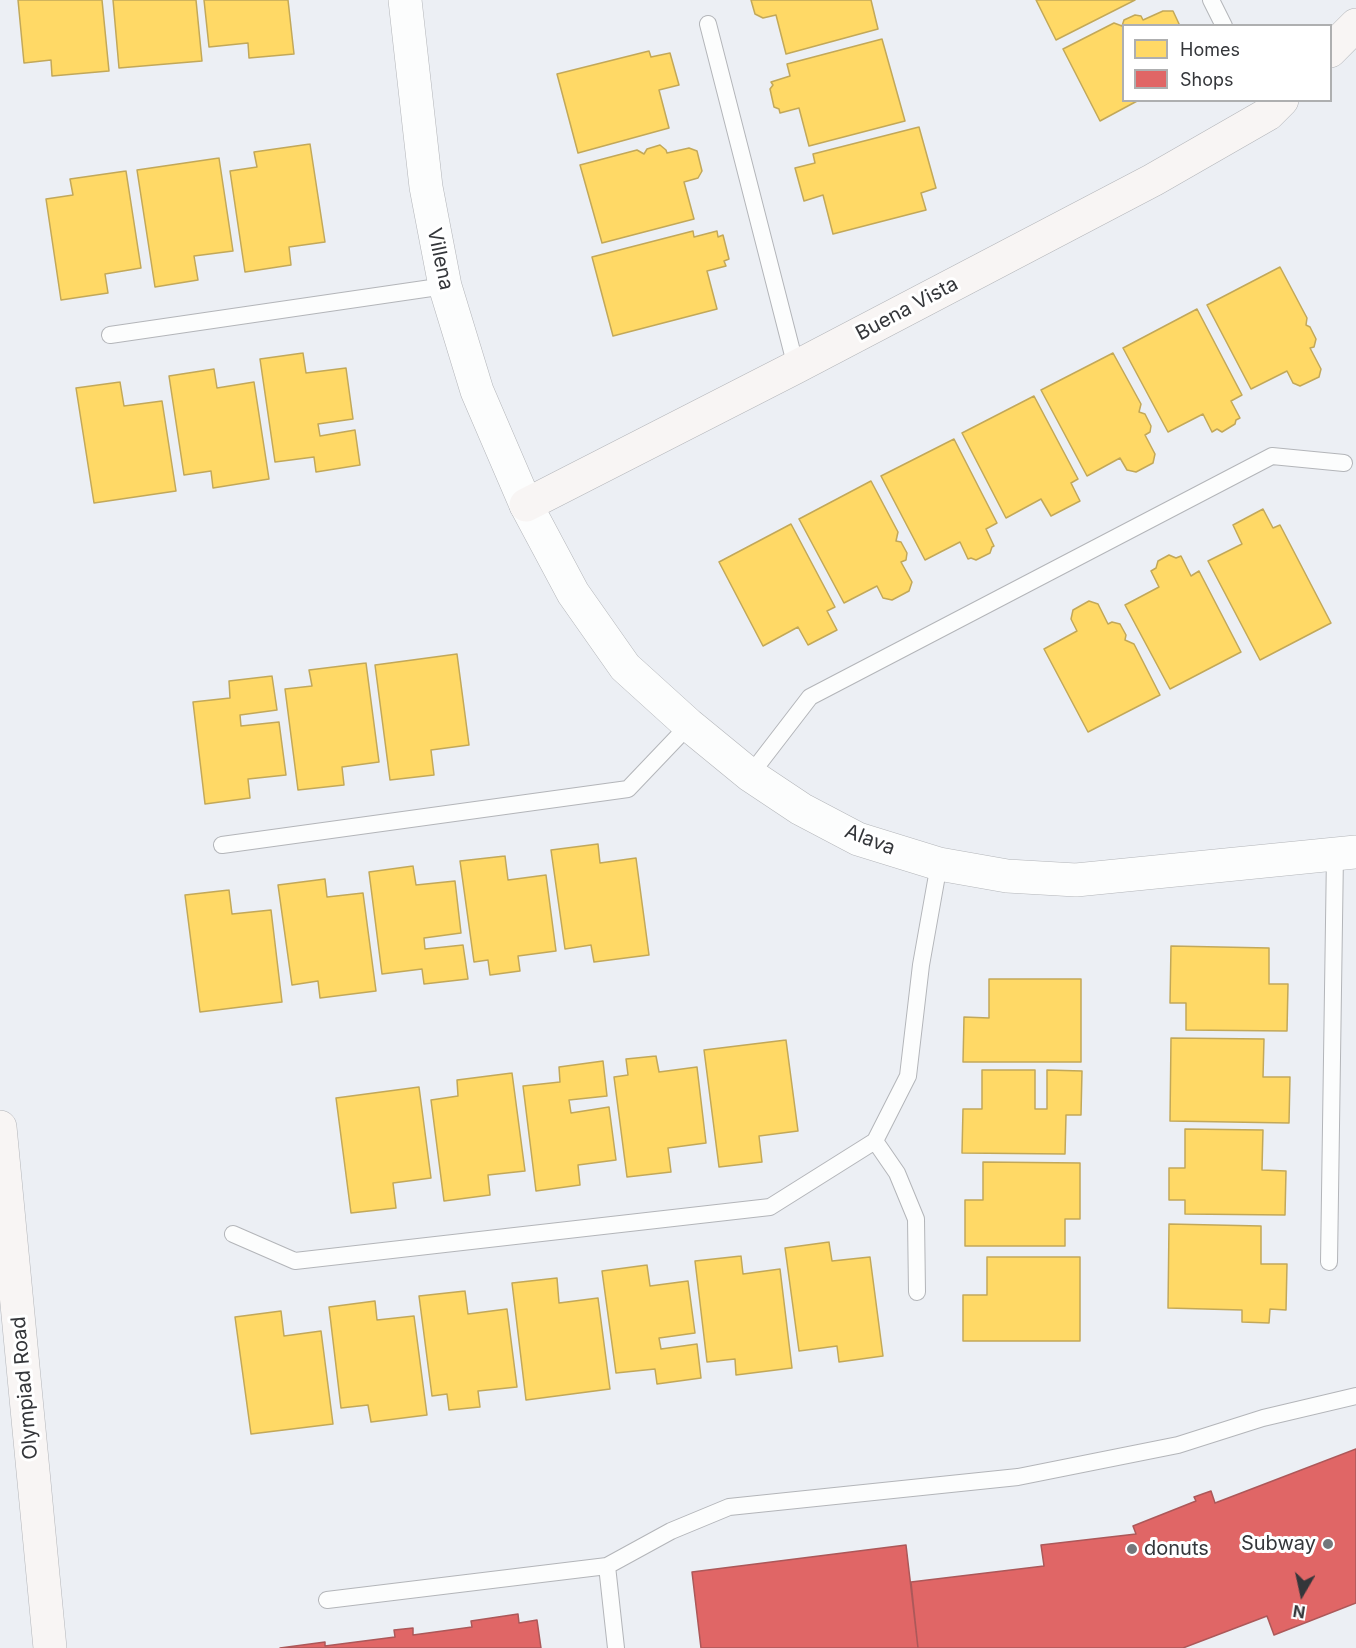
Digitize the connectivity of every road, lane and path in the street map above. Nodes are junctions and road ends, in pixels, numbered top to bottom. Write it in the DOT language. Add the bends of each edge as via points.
graph roads {
  1 [pos="405,0"];
  2 [pos="1211,0"];
  3 [pos="708,24"];
  4 [pos="1223,24"];
  5 [pos="1356,26"];
  6 [pos="1332,49"];
  7 [pos="1270,105"];
  8 [pos="445,286"];
  9 [pos="110,335"];
  10 [pos="796,367"];
  11 [pos="1344,463"];
  12 [pos="526,505"];
  13 [pos="689,725"];
  14 [pos="750,775"];
  15 [pos="222,845"];
  16 [pos="1345,853"];
  17 [pos="939,864"];
  18 [pos="0,1127"];
  19 [pos="875,1142"];
  20 [pos="233,1234"];
  21 [pos="1329,1262"];
  22 [pos="917,1292"];
  23 [pos="1356,1396"];
  24 [pos="608,1566"];
  25 [pos="327,1600"];
  26 [pos="50,1648"];
  27 [pos="616,1648"];
  1 -- 8 [label="street, Villena" via="426,188"];
  2 -- 4 [label="lane"];
  3 -- 10 [label="lane"];
  5 -- 6 [label="street"];
  7 -- 10 [label="street, Buena Vista" via="1153,180"];
  8 -- 9 [label="lane"];
  8 -- 12 [label="street, Villena" via="477,391"];
  10 -- 12 [label="street, Buena Vista"];
  11 -- 14 [label="lane" via="1272,456 810,697"];
  12 -- 13 [label="street, Alava" via="573,593 625,667"];
  13 -- 14 [label="street, Alava"];
  13 -- 15 [label="lane" via="628,789"];
  14 -- 17 [label="street, Alava" via="801,809 858,839"];
  16 -- 17 [label="street, Alava" via="1076,880 1007,876"];
  16 -- 21 [label="lane"];
  17 -- 19 [label="lane" via="921,965 908,1076"];
  18 -- 26 [label="street, Olympiad Road"];
  19 -- 20 [label="lane" via="770,1207 296,1261"];
  19 -- 22 [label="lane" via="897,1173 916,1219"];
  23 -- 24 [label="lane" via="1263,1418 1178,1445 1018,1477 729,1507 671,1531"];
  24 -- 25 [label="lane"];
  24 -- 27 [label="lane"];
}
